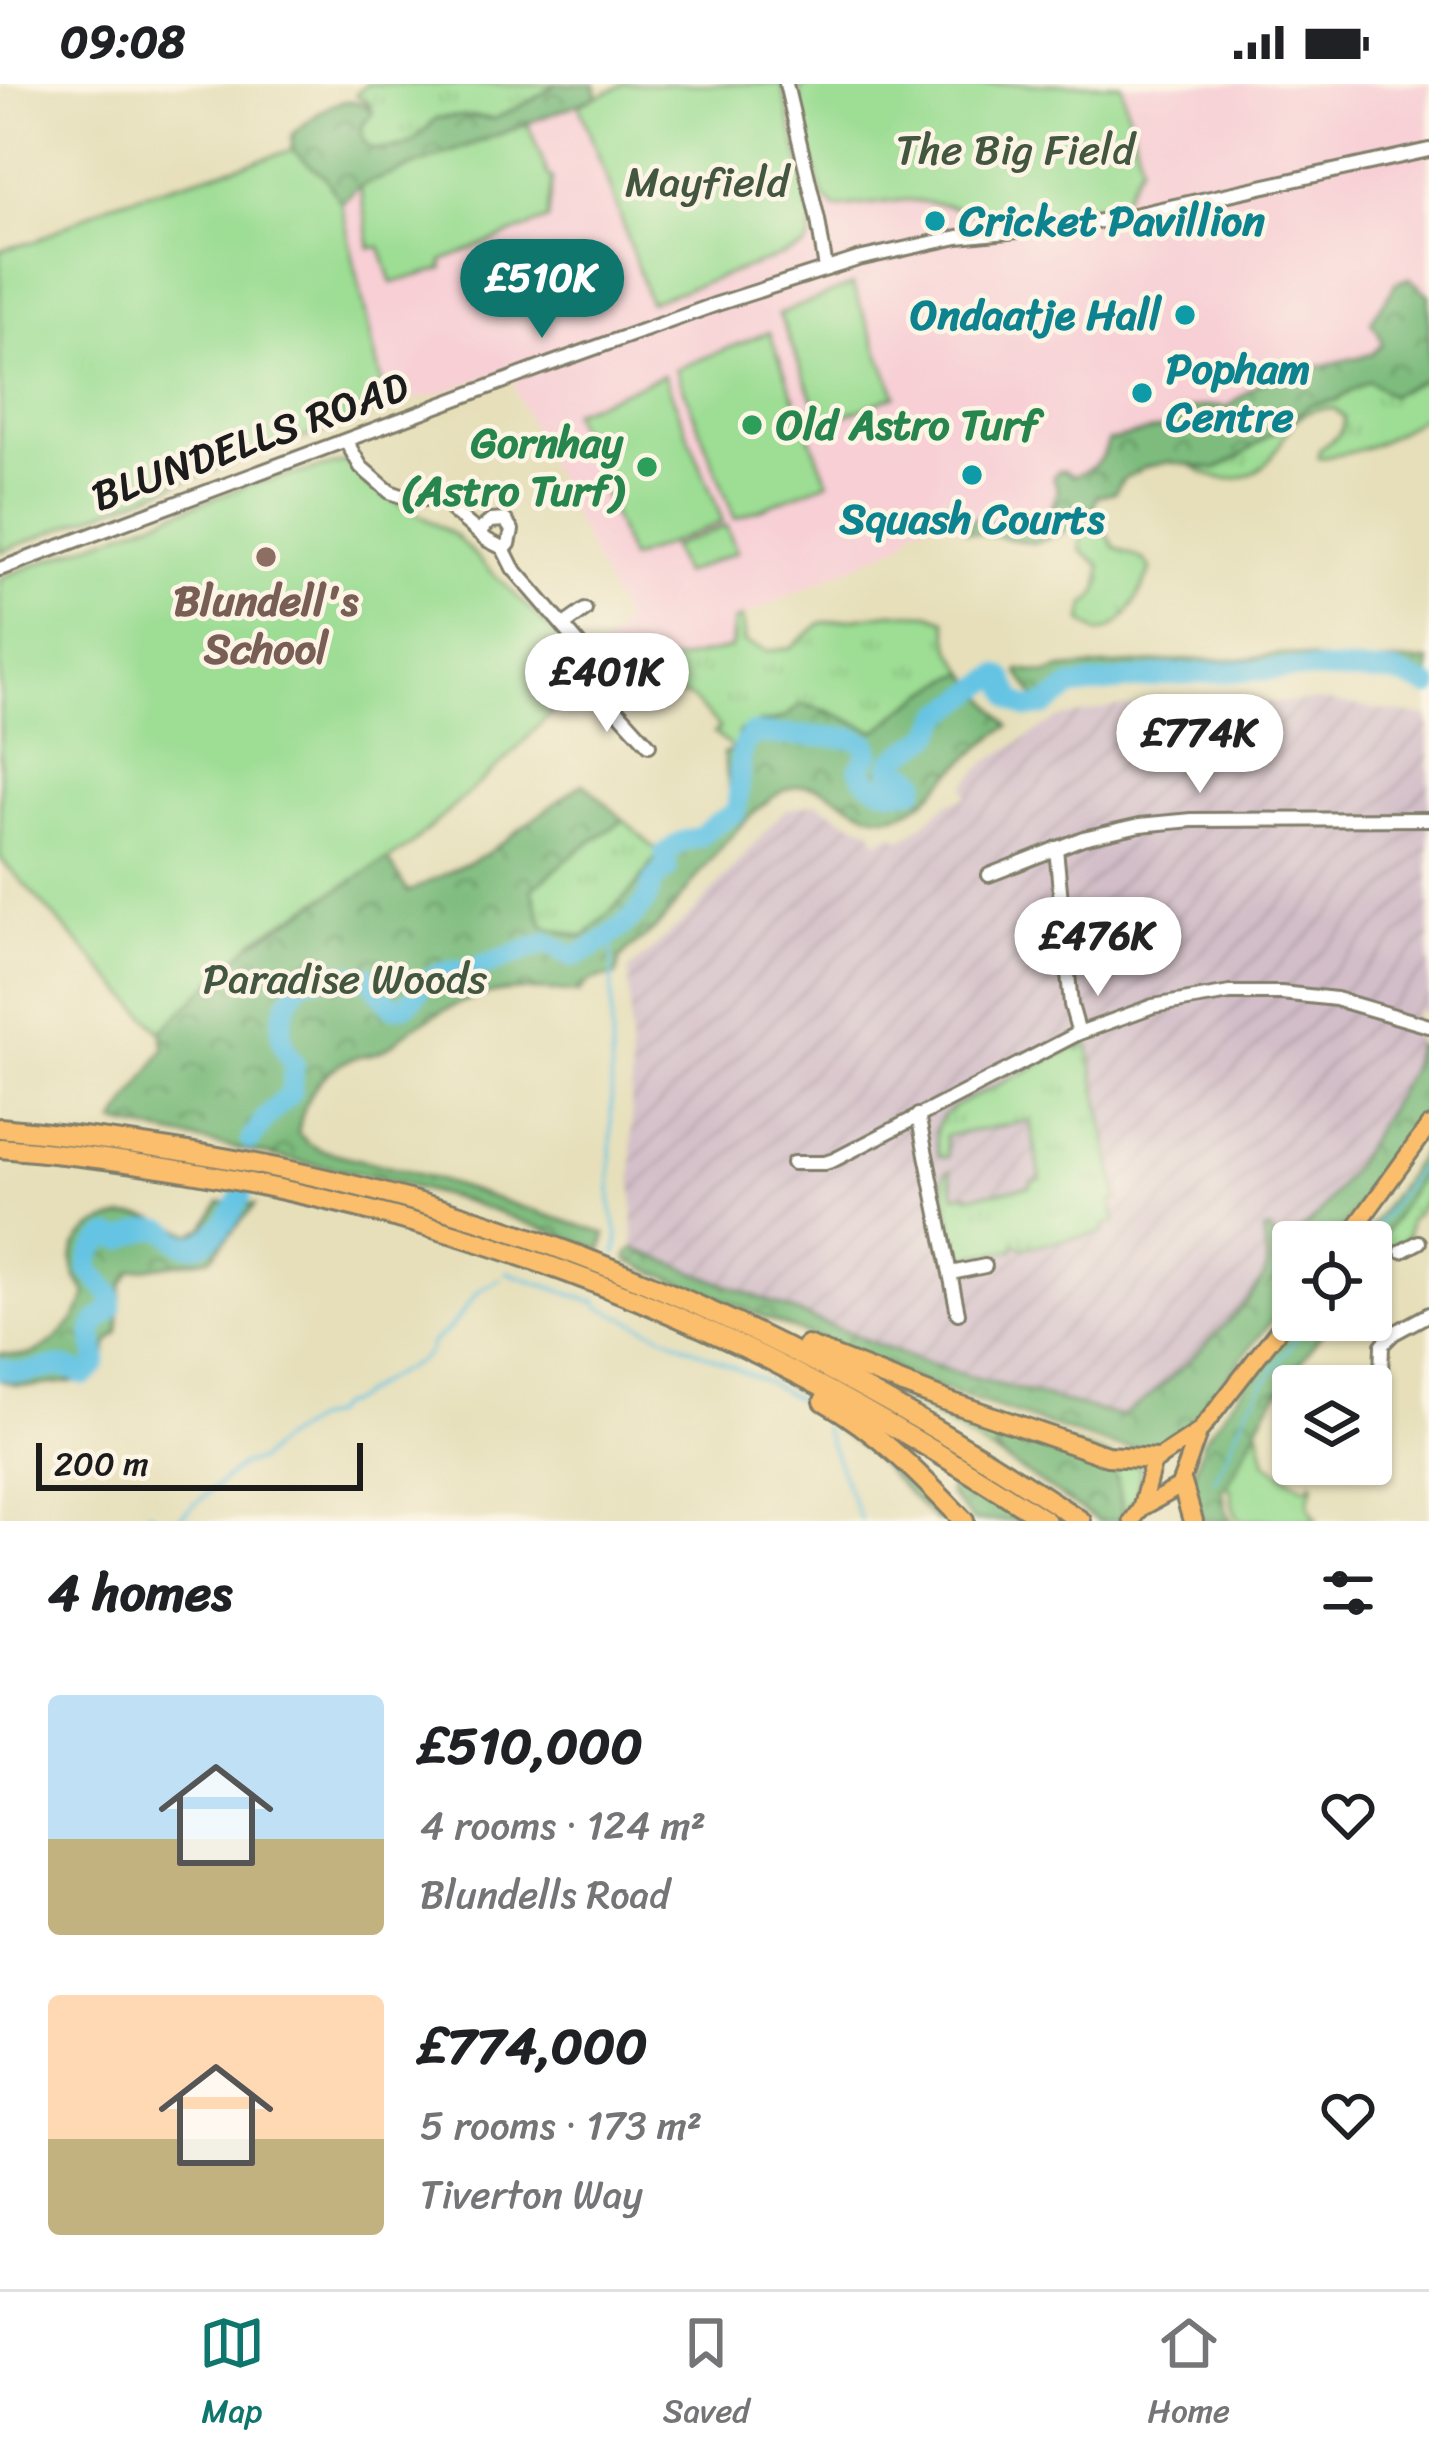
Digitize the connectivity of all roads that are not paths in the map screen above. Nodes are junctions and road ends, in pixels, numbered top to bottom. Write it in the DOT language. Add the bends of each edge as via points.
graph roads {
  1 [pos="786,84"];
  2 [pos="1429,150"];
  3 [pos="826,269"];
  4 [pos="346,441"];
  5 [pos="479,531"];
  6 [pos="503,548"];
  7 [pos="0,569"];
  8 [pos="585,610"];
  9 [pos="564,626"];
  10 [pos="650,745"];
  11 [pos="1429,819"];
  12 [pos="1056,848"];
  13 [pos="989,875"];
  14 [pos="1426,1027"];
  15 [pos="1079,1033"];
  16 [pos="918,1115"];
  17 [pos="1429,1126"];
  18 [pos="0,1129"];
  19 [pos="0,1148"];
  20 [pos="794,1163"];
  21 [pos="1361,1221"];
  22 [pos="1418,1225"];
  23 [pos="1424,1244"];
  24 [pos="1402,1252"];
  25 [pos="985,1266"];
  26 [pos="951,1273"];
  27 [pos="652,1306"];
  28 [pos="712,1312"];
  29 [pos="958,1313"];
  30 [pos="1429,1314"];
  31 [pos="1272,1338"];
  32 [pos="1376,1341"];
  33 [pos="1382,1345"];
  34 [pos="1381,1365"];
  35 [pos="1199,1432"];
  36 [pos="1160,1458"];
  37 [pos="1148,1479"];
  38 [pos="1178,1482"];
  39 [pos="1136,1516"];
  40 [pos="964,1521"];
  41 [pos="1046,1521"];
  42 [pos="1081,1521"];
  43 [pos="1193,1521"];
  1 -- 3 [label="street"];
  2 -- 3 [label="street, BLUNDELLS ROAD" via="1130,216 958,237"];
  3 -- 4 [label="street, BLUNDELLS ROAD"];
  4 -- 5 [label="street" via="390,491 440,500"];
  4 -- 7 [label="street, BLUNDELLS ROAD"];
  5 -- 6 [label="street"];
  5 -- 6 [label="street" via="505,520 512,530"];
  6 -- 9 [label="street"];
  8 -- 9 [label="street"];
  9 -- 10 [label="street" via="584,650 590,680"];
  11 -- 12 [label="street" via="1192,820 1119,828"];
  12 -- 13 [label="street"];
  12 -- 15 [label="street"];
  14 -- 15 [label="street" via="1336,999 1244,993 1153,1006"];
  15 -- 16 [label="street"];
  16 -- 20 [label="street" via="834,1160"];
  16 -- 26 [label="street"];
  17 -- 21 [label="main road"];
  18 -- 28 [label="highway" via="200,1153 380,1192 562,1250"];
  19 -- 27 [label="highway" via="157,1165 317,1197 457,1233"];
  22 -- 23 [label="street"];
  23 -- 24 [label="street"];
  25 -- 26 [label="street"];
  26 -- 29 [label="street"];
  27 -- 40 [label="highway" via="844,1412 894,1449"];
  27 -- 41 [label="highway" via="893,1425"];
  28 -- 36 [label="highway" via="1107,1456"];
  28 -- 42 [label="highway" via="904,1411"];
  30 -- 33 [label="street"];
  31 -- 35 [label="main road"];
  32 -- 33 [label="street"];
  33 -- 34 [label="street"];
  35 -- 36 [label="main road"];
  35 -- 38 [label="main road"];
  36 -- 37 [label="main road"];
  36 -- 38 [label="main road" via="1173,1458"];
  37 -- 38 [label="main road" via="1158,1491"];
  37 -- 39 [label="main road"];
  38 -- 39 [label="main road"];
  38 -- 43 [label="highway"];
}
